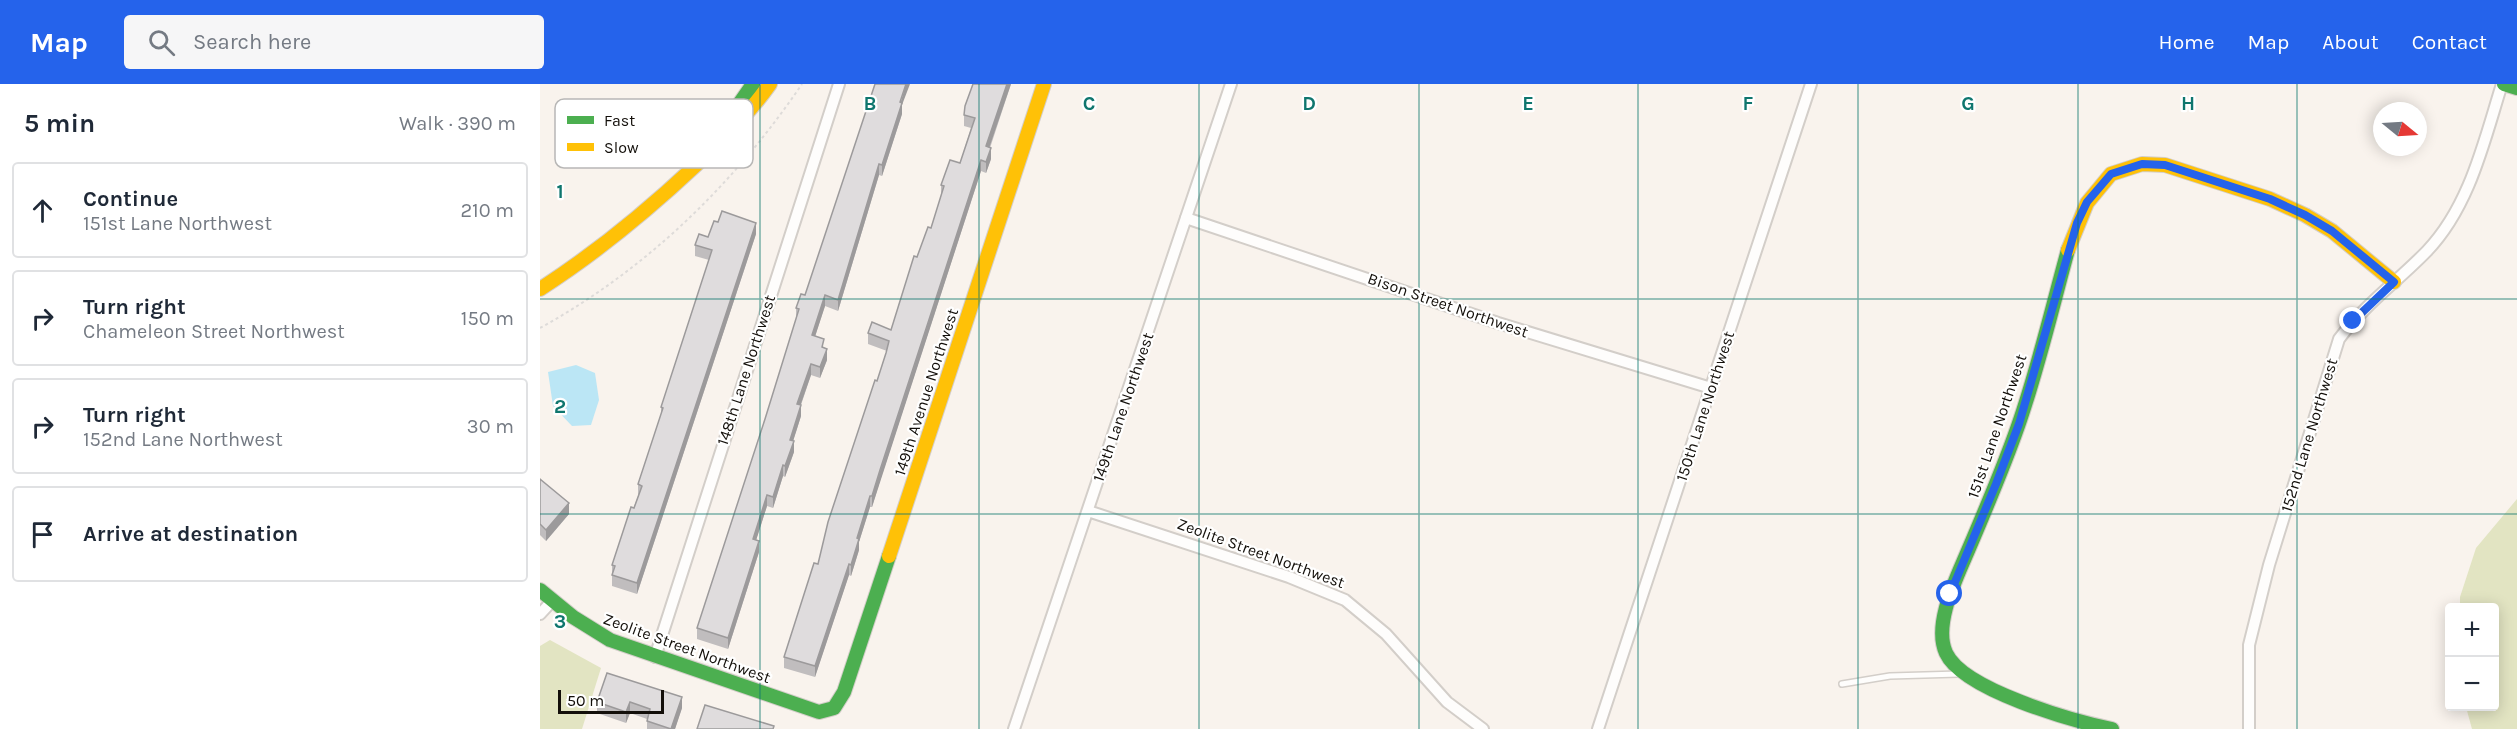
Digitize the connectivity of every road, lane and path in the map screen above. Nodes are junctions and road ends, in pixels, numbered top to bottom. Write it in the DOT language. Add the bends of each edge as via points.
graph roads {
  1 [pos="753,84"];
  2 [pos="770,84"];
  3 [pos="802,84"];
  4 [pos="839,84"];
  5 [pos="1044,84"];
  6 [pos="1231,84"];
  7 [pos="1811,84"];
  8 [pos="2503,84"];
  9 [pos="2517,88"];
  10 [pos="742,99"];
  11 [pos="753,106"];
  12 [pos="753,150"];
  13 [pos="693,168"];
  14 [pos="738,168"];
  15 [pos="1186,218"];
  16 [pos="2394,282"];
  17 [pos="540,289"];
  18 [pos="540,328"];
  19 [pos="1711,388"];
  20 [pos="1088,511"];
  21 [pos="540,590"];
  22 [pos="552,601"];
  23 [pos="540,614"];
  24 [pos="655,657"];
  25 [pos="1966,673"];
  26 [pos="1842,684"];
  27 [pos="834,708"];
  28 [pos="1014,729"];
  29 [pos="1483,729"];
  30 [pos="1598,729"];
  31 [pos="2112,729"];
  32 [pos="2249,729"];
  1 -- 10 [label="street"];
  2 -- 11 [label="street"];
  3 -- 12 [label="path"];
  4 -- 24 [label="street, 148th Lane Northwest"];
  5 -- 27 [label="street, 149th Avenue Northwest" via="844,692"];
  6 -- 15 [label="street, 149th Lane Northwest"];
  7 -- 19 [label="street, 150th Lane Northwest"];
  8 -- 9 [label="street"];
  8 -- 16 [label="street, 152nd Lane Northwest" via="2462,201 2428,250"];
  13 -- 17 [label="street" via="632,225"];
  14 -- 18 [label="path" via="698,211 639,263"];
  15 -- 19 [label="street, Bison Street Northwest" via="1498,323"];
  15 -- 20 [label="street, 149th Lane Northwest"];
  16 -- 25 [label="street, 151st Lane Northwest" via="2332,231 2305,215 2196,174 2165,165 2142,164 2111,174 2100,184 2077,223 2019,424 1950,594 1941,638 1952,664"];
  16 -- 32 [label="street, 152nd Lane Northwest" via="2353,321 2339,339 2330,362 2249,645"];
  19 -- 30 [label="street, 150th Lane Northwest"];
  20 -- 28 [label="street, 149th Lane Northwest"];
  20 -- 29 [label="street, Zeolite Street Northwest" via="1289,577 1345,600 1386,634 1447,702"];
  21 -- 22 [label="street, Zeolite Street Northwest"];
  22 -- 23 [label="street"];
  22 -- 24 [label="street, Zeolite Street Northwest" via="609,640"];
  24 -- 27 [label="street, Zeolite Street Northwest" via="819,712"];
  25 -- 26 [label="lane" via="1890,676"];
  25 -- 31 [label="street, 151st Lane Northwest" via="2013,699"];
}
